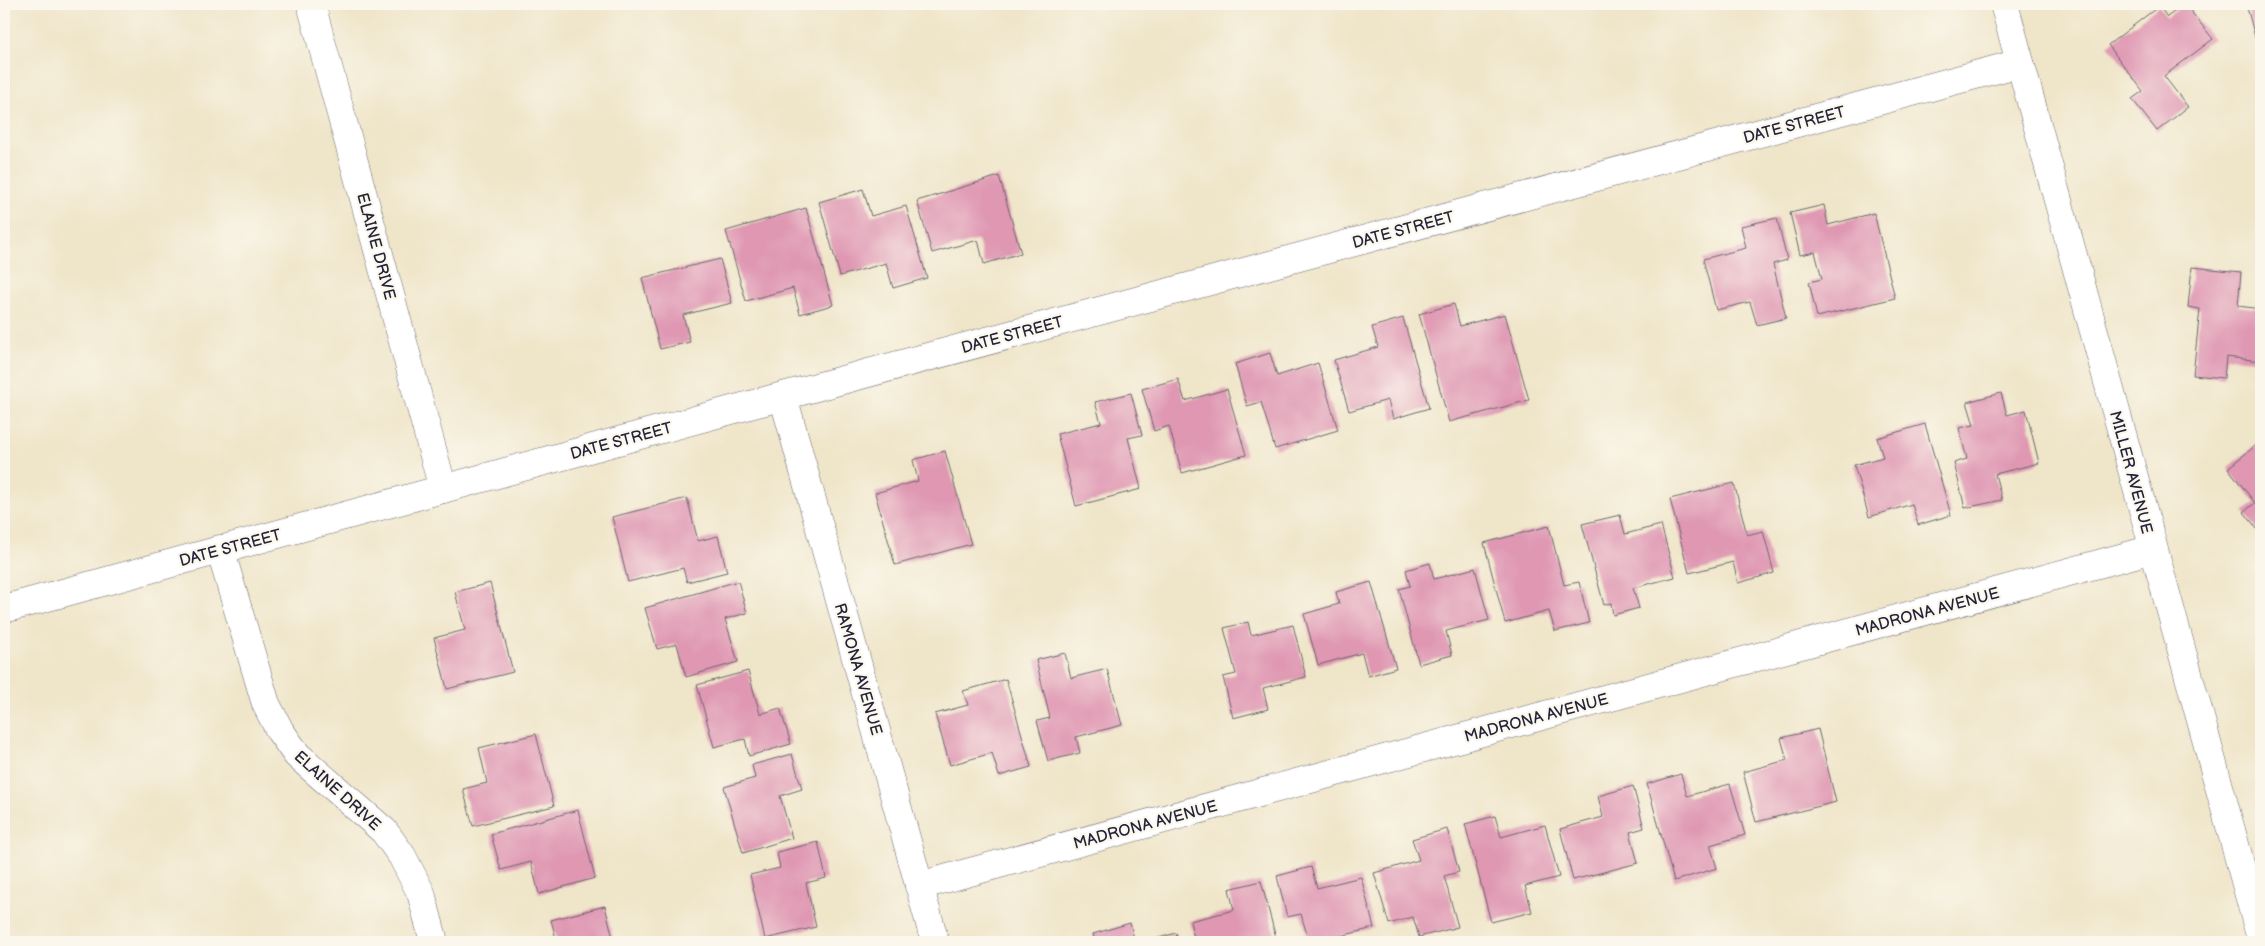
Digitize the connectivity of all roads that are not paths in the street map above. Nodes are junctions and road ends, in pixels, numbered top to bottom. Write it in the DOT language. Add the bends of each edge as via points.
graph roads {
  1 [pos="311,4"];
  2 [pos="2004,4"];
  3 [pos="2020,63"];
  4 [pos="783,396"];
  5 [pos="443,489"];
  6 [pos="220,549"];
  7 [pos="2153,549"];
  8 [pos="4,609"];
  9 [pos="919,886"];
  10 [pos="2261,939"];
  11 [pos="434,942"];
  12 [pos="934,942"];
  1 -- 5 [label="street, ELAINE DRIVE"];
  2 -- 3 [label="street, MILLER AVENUE"];
  3 -- 4 [label="street, DATE STREET"];
  3 -- 7 [label="street, MILLER AVENUE"];
  4 -- 5 [label="street, DATE STREET"];
  4 -- 9 [label="street, RAMONA AVENUE"];
  5 -- 6 [label="street, DATE STREET"];
  6 -- 8 [label="street, DATE STREET"];
  6 -- 11 [label="street, ELAINE DRIVE" via="266,704 280,731 298,755 384,831 398,850 421,892"];
  7 -- 9 [label="street, MADRONA AVENUE"];
  7 -- 10 [label="street, MILLER AVENUE"];
  9 -- 12 [label="street, RAMONA AVENUE"];
}
